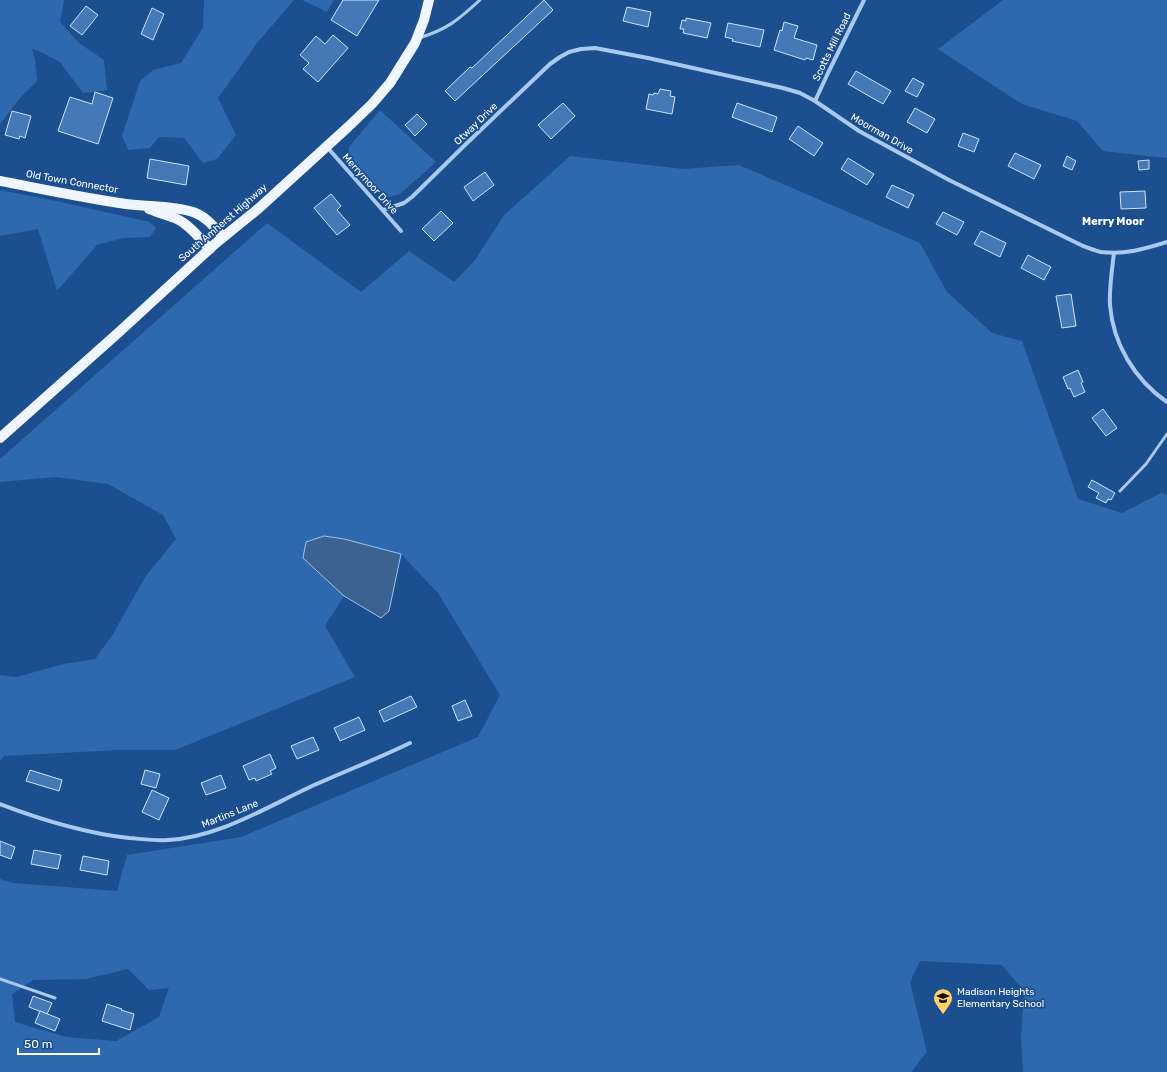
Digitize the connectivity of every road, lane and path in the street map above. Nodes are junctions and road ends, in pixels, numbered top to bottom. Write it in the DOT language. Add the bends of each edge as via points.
graph roads {
  1 [pos="428,0"];
  2 [pos="480,0"];
  3 [pos="864,0"];
  4 [pos="418,38"];
  5 [pos="581,49"];
  6 [pos="815,101"];
  7 [pos="326,147"];
  8 [pos="0,181"];
  9 [pos="140,206"];
  10 [pos="383,210"];
  11 [pos="401,231"];
  12 [pos="223,238"];
  13 [pos="1167,242"];
  14 [pos="210,249"];
  15 [pos="1114,253"];
  16 [pos="1167,402"];
  17 [pos="1167,434"];
  18 [pos="0,438"];
  19 [pos="1120,492"];
  20 [pos="410,743"];
  21 [pos="0,804"];
  22 [pos="0,979"];
  23 [pos="55,998"];
  1 -- 4 [label="main road, South Amherst Highway"];
  2 -- 4 [label="lane" via="454,23"];
  3 -- 6 [label="street, Scotts Mill Road"];
  4 -- 7 [label="main road, South Amherst Highway" via="390,83 372,104"];
  5 -- 6 [label="street, Moorman Drive" via="595,48 663,61 783,88"];
  5 -- 10 [label="street, Otway Drive" via="560,56 550,64 412,197 404,203"];
  6 -- 15 [label="street, Moorman Drive" via="859,131 949,180 1083,246 1100,252"];
  7 -- 10 [label="street, Merrymoor Drive"];
  7 -- 12 [label="main road, South Amherst Highway"];
  8 -- 9 [label="main road, Old Town Connector"];
  9 -- 12 [label="main road, Old Town Connector" via="175,208 194,213 210,222"];
  9 -- 14 [label="main road, Old Town Connector" via="180,221"];
  10 -- 11 [label="street, Merrymoor Drive"];
  12 -- 14 [label="main road, South Amherst Highway"];
  13 -- 15 [label="street, Moorman Drive" via="1144,249"];
  14 -- 18 [label="main road, South Amherst Highway"];
  15 -- 16 [label="street" via="1110,304 1117,337 1124,354 1144,384"];
  17 -- 19 [label="lane" via="1146,464"];
  20 -- 21 [label="street, Martins Lane" via="233,824 190,837 148,840 96,833"];
  22 -- 23 [label="lane"];
}
